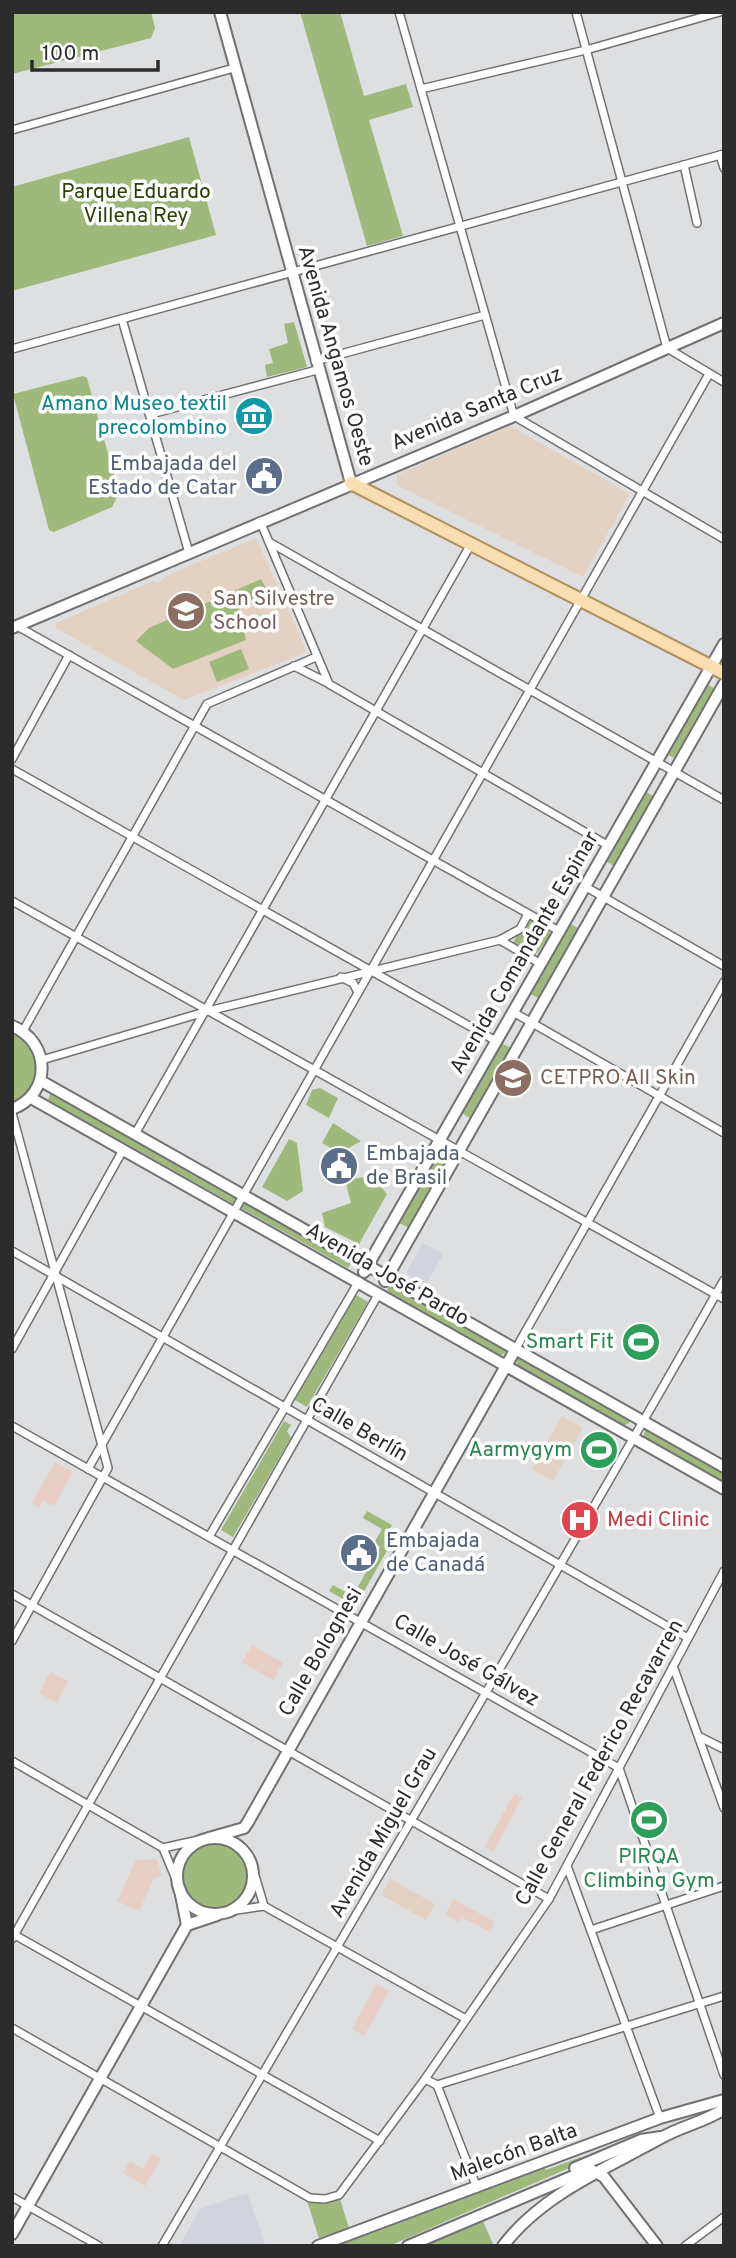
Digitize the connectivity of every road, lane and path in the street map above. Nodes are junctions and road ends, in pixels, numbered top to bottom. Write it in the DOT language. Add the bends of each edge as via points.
graph roads {
  1 [pos="220,12"];
  2 [pos="400,12"];
  3 [pos="576,12"];
  4 [pos="720,12"];
  5 [pos="586,50"];
  6 [pos="234,68"];
  7 [pos="421,89"];
  8 [pos="12,130"];
  9 [pos="722,155"];
  10 [pos="684,164"];
  11 [pos="724,168"];
  12 [pos="620,181"];
  13 [pos="697,223"];
  14 [pos="460,227"];
  15 [pos="290,270"];
  16 [pos="485,315"];
  17 [pos="122,319"];
  18 [pos="724,323"];
  19 [pos="667,348"];
  20 [pos="12,349"];
  21 [pos="316,366"];
  22 [pos="709,374"];
  23 [pos="724,382"];
  24 [pos="151,414"];
  25 [pos="514,416"];
  26 [pos="351,483"];
  27 [pos="643,492"];
  28 [pos="260,522"];
  29 [pos="724,539"];
  30 [pos="269,542"];
  31 [pos="471,544"];
  32 [pos="287,552"];
  33 [pos="189,553"];
  34 [pos="275,557"];
  35 [pos="582,599"];
  36 [pos="12,612"];
  37 [pos="14,627"];
  38 [pos="422,630"];
  39 [pos="724,643"];
  40 [pos="69,655"];
  41 [pos="316,657"];
  42 [pos="294,666"];
  43 [pos="718,666"];
  44 [pos="724,673"];
  45 [pos="328,684"];
  46 [pos="724,684"];
  47 [pos="528,691"];
  48 [pos="376,712"];
  49 [pos="194,725"];
  50 [pos="12,759"];
  51 [pos="657,762"];
  52 [pos="12,769"];
  53 [pos="484,773"];
  54 [pos="674,773"];
  55 [pos="326,800"];
  56 [pos="724,800"];
  57 [pos="132,836"];
  58 [pos="609,846"];
  59 [pos="433,860"];
  60 [pos="586,887"];
  61 [pos="604,897"];
  62 [pos="12,901"];
  63 [pos="264,911"];
  64 [pos="528,914"];
  65 [pos="559,931"];
  66 [pos="76,937"];
  67 [pos="500,940"];
  68 [pos="541,964"];
  69 [pos="389,965"];
  70 [pos="724,966"];
  71 [pos="370,970"];
  72 [pos="341,977"];
  73 [pos="384,978"];
  74 [pos="724,982"];
  75 [pos="358,992"];
  76 [pos="194,1003"];
  77 [pos="208,1011"];
  78 [pos="513,1012"];
  79 [pos="193,1015"];
  80 [pos="533,1023"];
  81 [pos="12,1026"];
  82 [pos="23,1031"];
  83 [pos="496,1041"];
  84 [pos="42,1060"];
  85 [pos="314,1069"];
  86 [pos="41,1081"];
  87 [pos="659,1096"];
  88 [pos="31,1098"];
  89 [pos="12,1111"];
  90 [pos="724,1133"];
  91 [pos="135,1134"];
  92 [pos="440,1140"];
  93 [pos="123,1150"];
  94 [pos="460,1151"];
  95 [pos="242,1195"];
  96 [pos="233,1210"];
  97 [pos="588,1223"];
  98 [pos="12,1251"];
  99 [pos="368,1266"];
  100 [pos="54,1275"];
  101 [pos="387,1278"];
  102 [pos="724,1280"];
  103 [pos="359,1281"];
  104 [pos="379,1293"];
  105 [pos="715,1294"];
  106 [pos="724,1299"];
  107 [pos="162,1337"];
  108 [pos="12,1349"];
  109 [pos="516,1350"];
  110 [pos="506,1366"];
  111 [pos="285,1408"];
  112 [pos="307,1420"];
  113 [pos="644,1422"];
  114 [pos="12,1426"];
  115 [pos="98,1434"];
  116 [pos="107,1434"];
  117 [pos="634,1438"];
  118 [pos="101,1445"];
  119 [pos="724,1467"];
  120 [pos="88,1469"];
  121 [pos="103,1478"];
  122 [pos="724,1489"];
  123 [pos="433,1493"];
  124 [pos="210,1535"];
  125 [pos="234,1549"];
  126 [pos="562,1566"];
  127 [pos="724,1571"];
  128 [pos="12,1594"];
  129 [pos="32,1605"];
  130 [pos="361,1621"];
  131 [pos="688,1637"];
  132 [pos="12,1641"];
  133 [pos="673,1665"];
  134 [pos="158,1677"];
  135 [pos="485,1692"];
  136 [pos="700,1738"];
  137 [pos="724,1749"];
  138 [pos="287,1750"];
  139 [pos="12,1761"];
  140 [pos="619,1768"];
  141 [pos="88,1804"];
  142 [pos="724,1808"];
  143 [pos="412,1821"];
  144 [pos="244,1828"];
  145 [pos="206,1839"];
  146 [pos="163,1848"];
  147 [pos="252,1866"];
  148 [pos="567,1866"];
  149 [pos="724,1886"];
  150 [pos="179,1887"];
  151 [pos="549,1899"];
  152 [pos="665,1905"];
  153 [pos="264,1906"];
  154 [pos="228,1912"];
  155 [pos="187,1925"];
  156 [pos="591,1930"];
  157 [pos="13,1936"];
  158 [pos="338,1947"];
  159 [pos="724,1996"];
  160 [pos="699,2004"];
  161 [pos="141,2006"];
  162 [pos="466,2019"];
  163 [pos="627,2026"];
  164 [pos="12,2028"];
  165 [pos="264,2075"];
  166 [pos="724,2075"];
  167 [pos="100,2079"];
  168 [pos="425,2079"];
  169 [pos="437,2085"];
  170 [pos="724,2100"];
  171 [pos="724,2109"];
  172 [pos="660,2119"];
  173 [pos="661,2137"];
  174 [pos="380,2141"];
  175 [pos="220,2147"];
  176 [pos="600,2173"];
  177 [pos="477,2188"];
  178 [pos="12,2197"];
  179 [pos="551,2200"];
  180 [pos="29,2206"];
  181 [pos="498,2207"];
  182 [pos="724,2217"];
  183 [pos="12,2234"];
  184 [pos="99,2246"];
  185 [pos="162,2246"];
  186 [pos="318,2246"];
  187 [pos="396,2246"];
  188 [pos="408,2246"];
  189 [pos="503,2246"];
  190 [pos="657,2246"];
  191 [pos="685,2246"];
  1 -- 6 [label="main road, Avenida Angamos Oeste"];
  2 -- 7 [label="street"];
  3 -- 5 [label="street"];
  4 -- 5 [label="street"];
  5 -- 7 [label="street"];
  5 -- 12 [label="street"];
  6 -- 8 [label="street"];
  6 -- 15 [label="main road, Avenida Angamos Oeste"];
  7 -- 14 [label="street"];
  9 -- 10 [label="street"];
  9 -- 11 [label="street"];
  10 -- 12 [label="street"];
  10 -- 13 [label="street"];
  12 -- 14 [label="street"];
  12 -- 19 [label="street"];
  14 -- 15 [label="street"];
  14 -- 16 [label="street"];
  15 -- 17 [label="street"];
  15 -- 21 [label="main road, Avenida Angamos Oeste"];
  16 -- 21 [label="street"];
  16 -- 25 [label="street"];
  17 -- 20 [label="street"];
  17 -- 24 [label="street"];
  18 -- 19 [label="main road, Avenida Santa Cruz"];
  19 -- 22 [label="street"];
  19 -- 25 [label="main road, Avenida Santa Cruz"];
  21 -- 24 [label="street"];
  21 -- 26 [label="main road, Avenida Angamos Oeste"];
  22 -- 23 [label="street"];
  22 -- 27 [label="street"];
  24 -- 33 [label="street"];
  25 -- 26 [label="main road, Avenida Santa Cruz"];
  25 -- 27 [label="street"];
  26 -- 28 [label="main road, Avenida Santa Cruz"];
  26 -- 31 [label="main road, Avenida Angamos Oeste"];
  27 -- 29 [label="street"];
  27 -- 35 [label="street"];
  28 -- 30 [label="street"];
  28 -- 33 [label="main road, Avenida Santa Cruz"];
  30 -- 32 [label="street"];
  30 -- 34 [label="street"];
  31 -- 35 [label="main road, Avenida Angamos Oeste"];
  31 -- 38 [label="street"];
  32 -- 34 [label="street"];
  32 -- 38 [label="street"];
  33 -- 37 [label="main road, Avenida Santa Cruz"];
  34 -- 41 [label="street"];
  35 -- 43 [label="main road, Avenida Angamos Oeste"];
  35 -- 47 [label="street"];
  36 -- 37 [label="main road"];
  37 -- 40 [label="street"];
  38 -- 47 [label="street"];
  38 -- 48 [label="street"];
  39 -- 43 [label="main road, Avenida Comandante Espinar"];
  40 -- 49 [label="street"];
  40 -- 50 [label="street"];
  41 -- 42 [label="street"];
  41 -- 45 [label="street"];
  42 -- 45 [label="street"];
  42 -- 49 [label="street" via="209,702"];
  43 -- 44 [label="main road, Avenida Angamos Oeste"];
  43 -- 51 [label="main road, Avenida Comandante Espinar"];
  45 -- 48 [label="street"];
  46 -- 54 [label="main road, Avenida Comandante Espinar"];
  47 -- 51 [label="street"];
  47 -- 53 [label="street"];
  48 -- 53 [label="street"];
  48 -- 55 [label="street"];
  49 -- 55 [label="street"];
  49 -- 57 [label="street"];
  51 -- 54 [label="street"];
  51 -- 58 [label="main road, Avenida Comandante Espinar"];
  52 -- 57 [label="street"];
  53 -- 58 [label="street"];
  53 -- 59 [label="street"];
  54 -- 56 [label="street"];
  54 -- 61 [label="main road, Avenida Comandante Espinar"];
  55 -- 59 [label="street"];
  55 -- 63 [label="street"];
  57 -- 63 [label="street"];
  57 -- 66 [label="street"];
  58 -- 60 [label="main road, Avenida Comandante Espinar"];
  59 -- 64 [label="street"];
  59 -- 71 [label="street"];
  60 -- 61 [label="street"];
  60 -- 65 [label="main road, Avenida Comandante Espinar"];
  61 -- 70 [label="street"];
  61 -- 80 [label="main road, Avenida Comandante Espinar"];
  62 -- 66 [label="street"];
  63 -- 71 [label="street"];
  63 -- 77 [label="street"];
  64 -- 65 [label="street"];
  64 -- 67 [label="street" via="520,929"];
  65 -- 68 [label="main road, Avenida Comandante Espinar"];
  66 -- 76 [label="street"];
  66 -- 82 [label="street"];
  67 -- 68 [label="street"];
  67 -- 69 [label="street"];
  68 -- 78 [label="main road, Avenida Comandante Espinar"];
  69 -- 71 [label="street"];
  69 -- 73 [label="street"];
  71 -- 72 [label="street"];
  71 -- 73 [label="street"];
  71 -- 75 [label="street"];
  72 -- 75 [label="street"];
  72 -- 77 [label="street"];
  73 -- 83 [label="street"];
  74 -- 87 [label="street"];
  75 -- 85 [label="street"];
  76 -- 77 [label="street"];
  76 -- 79 [label="street"];
  77 -- 79 [label="street"];
  77 -- 85 [label="street"];
  77 -- 91 [label="street"];
  78 -- 80 [label="street"];
  78 -- 83 [label="main road, Avenida Comandante Espinar"];
  79 -- 84 [label="street"];
  80 -- 87 [label="street"];
  80 -- 94 [label="main road, Avenida Comandante Espinar"];
  81 -- 82 [label="main road"];
  82 -- 84 [label="main road"];
  83 -- 92 [label="main road, Avenida Comandante Espinar"];
  84 -- 86 [label="main road"];
  85 -- 92 [label="street"];
  85 -- 95 [label="street"];
  86 -- 88 [label="main road"];
  86 -- 91 [label="main road, Avenida José Pardo"];
  87 -- 90 [label="street"];
  87 -- 97 [label="street"];
  88 -- 89 [label="main road"];
  88 -- 93 [label="main road, Avenida José Pardo"];
  89 -- 100 [label="street"];
  91 -- 95 [label="main road, Avenida José Pardo"];
  92 -- 94 [label="street"];
  92 -- 99 [label="main road, Avenida Comandante Espinar"];
  93 -- 96 [label="main road, Avenida José Pardo"];
  93 -- 100 [label="street"];
  94 -- 97 [label="street"];
  94 -- 101 [label="main road, Avenida Comandante Espinar"];
  95 -- 96 [label="street"];
  95 -- 99 [label="main road, Avenida José Pardo"];
  96 -- 103 [label="main road, Avenida José Pardo"];
  96 -- 107 [label="street"];
  97 -- 105 [label="street"];
  97 -- 109 [label="street"];
  98 -- 100 [label="street, Calle Berlín"];
  99 -- 101 [label="main road, Avenida José Pardo"];
  99 -- 103 [label="main road, Avenida Comandante Espinar"];
  100 -- 107 [label="street, Calle Berlín"];
  100 -- 108 [label="street"];
  100 -- 115 [label="street"];
  101 -- 104 [label="main road, Avenida Comandante Espinar"];
  101 -- 109 [label="main road, Avenida José Pardo"];
  102 -- 105 [label="street, Avenida Miguel Grau"];
  103 -- 104 [label="main road, Avenida José Pardo"];
  103 -- 111 [label="street"];
  104 -- 110 [label="main road, Avenida José Pardo"];
  104 -- 112 [label="street"];
  105 -- 106 [label="street"];
  105 -- 113 [label="street, Avenida Miguel Grau"];
  107 -- 111 [label="street, Calle Berlín"];
  107 -- 116 [label="street"];
  109 -- 110 [label="main road, Calle Bolognesi"];
  109 -- 113 [label="main road, Avenida José Pardo"];
  110 -- 117 [label="main road, Avenida José Pardo"];
  110 -- 123 [label="main road, Calle Bolognesi"];
  111 -- 112 [label="street, Calle Berlín"];
  111 -- 124 [label="street"];
  112 -- 123 [label="street, Calle Berlín"];
  112 -- 125 [label="street"];
  113 -- 117 [label="street, Avenida Miguel Grau"];
  113 -- 119 [label="main road, Avenida José Pardo"];
  114 -- 120 [label="street, Calle José Gálvez"];
  115 -- 116 [label="street"];
  115 -- 118 [label="street"];
  116 -- 118 [label="street"];
  117 -- 122 [label="main road, Avenida José Pardo"];
  117 -- 126 [label="street, Avenida Miguel Grau"];
  118 -- 120 [label="street"];
  118 -- 121 [label="street" via="108,1468"];
  120 -- 121 [label="street, Calle José Gálvez"];
  121 -- 124 [label="street, Calle José Gálvez"];
  121 -- 129 [label="street"];
  123 -- 126 [label="street, Calle Berlín"];
  123 -- 130 [label="main road, Calle Bolognesi"];
  124 -- 125 [label="street, Calle José Gálvez"];
  125 -- 130 [label="street, Calle José Gálvez"];
  125 -- 134 [label="street"];
  126 -- 131 [label="street, Calle Berlín"];
  126 -- 135 [label="street, Avenida Miguel Grau"];
  127 -- 131 [label="street, Calle General Federico Recavarren"];
  128 -- 129 [label="street"];
  129 -- 132 [label="street"];
  129 -- 134 [label="street"];
  130 -- 135 [label="street, Calle José Gálvez"];
  130 -- 138 [label="main road, Calle Bolognesi"];
  131 -- 133 [label="street, Calle General Federico Recavarren"];
  133 -- 136 [label="street"];
  133 -- 140 [label="street, Calle General Federico Recavarren"];
  134 -- 138 [label="street"];
  134 -- 141 [label="street"];
  135 -- 140 [label="street, Calle José Gálvez"];
  135 -- 143 [label="street, Avenida Miguel Grau"];
  136 -- 137 [label="street"];
  136 -- 142 [label="street"];
  138 -- 143 [label="street"];
  138 -- 144 [label="main road, Calle Bolognesi"];
  139 -- 141 [label="street"];
  140 -- 148 [label="street, Calle General Federico Recavarren"];
  140 -- 152 [label="street"];
  141 -- 146 [label="street"];
  141 -- 157 [label="street"];
  143 -- 151 [label="street"];
  143 -- 158 [label="street, Avenida Miguel Grau"];
  144 -- 145 [label="main road"];
  144 -- 147 [label="main road"];
  145 -- 146 [label="street"];
  145 -- 147 [label="main road" via="235,1843"];
  145 -- 150 [label="main road" via="182,1857"];
  146 -- 150 [label="street"];
  147 -- 153 [label="street"];
  147 -- 154 [label="main road" via="248,1895"];
  148 -- 151 [label="street, Calle General Federico Recavarren"];
  148 -- 156 [label="street"];
  149 -- 152 [label="street"];
  150 -- 154 [label="main road" via="196,1909 210,1914"];
  150 -- 155 [label="main road"];
  151 -- 162 [label="street, Calle General Federico Recavarren"];
  152 -- 156 [label="street"];
  152 -- 160 [label="street"];
  153 -- 154 [label="street"];
  153 -- 158 [label="street"];
  154 -- 155 [label="main road"];
  155 -- 161 [label="main road"];
  156 -- 163 [label="street"];
  157 -- 161 [label="street"];
  158 -- 162 [label="street"];
  158 -- 165 [label="street, Avenida Miguel Grau"];
  159 -- 160 [label="street"];
  160 -- 163 [label="street"];
  160 -- 166 [label="street"];
  161 -- 165 [label="street"];
  161 -- 167 [label="main road"];
  162 -- 168 [label="street, Calle General Federico Recavarren"];
  163 -- 169 [label="street"];
  163 -- 172 [label="street"];
  164 -- 167 [label="street"];
  165 -- 174 [label="street"];
  165 -- 175 [label="street, Avenida Miguel Grau"];
  167 -- 175 [label="street"];
  167 -- 180 [label="main road"];
  168 -- 169 [label="street"];
  168 -- 174 [label="street, Calle General Federico Recavarren"];
  169 -- 177 [label="street"];
  170 -- 172 [label="main road, Malecón Balta"];
  171 -- 173 [label="main road"];
  172 -- 177 [label="main road, Malecón Balta"];
  173 -- 176 [label="main road"];
  173 -- 187 [label="main road" via="601,2156"];
  174 -- 175 [label="street, Calle General Federico Recavarren" via="345,2189 325,2199 310,2198"];
  175 -- 185 [label="street, Avenida Miguel Grau"];
  176 -- 179 [label="main road"];
  176 -- 181 [label="main road" via="583,2171"];
  176 -- 190 [label="main road"];
  177 -- 186 [label="main road, Malecón Balta"];
  178 -- 180 [label="street"];
  179 -- 181 [label="main road" via="546,2194 506,2209"];
  179 -- 189 [label="main road" via="524,2220"];
  180 -- 183 [label="main road"];
  180 -- 184 [label="street"];
  181 -- 188 [label="main road"];
  182 -- 191 [label="street"];
}
